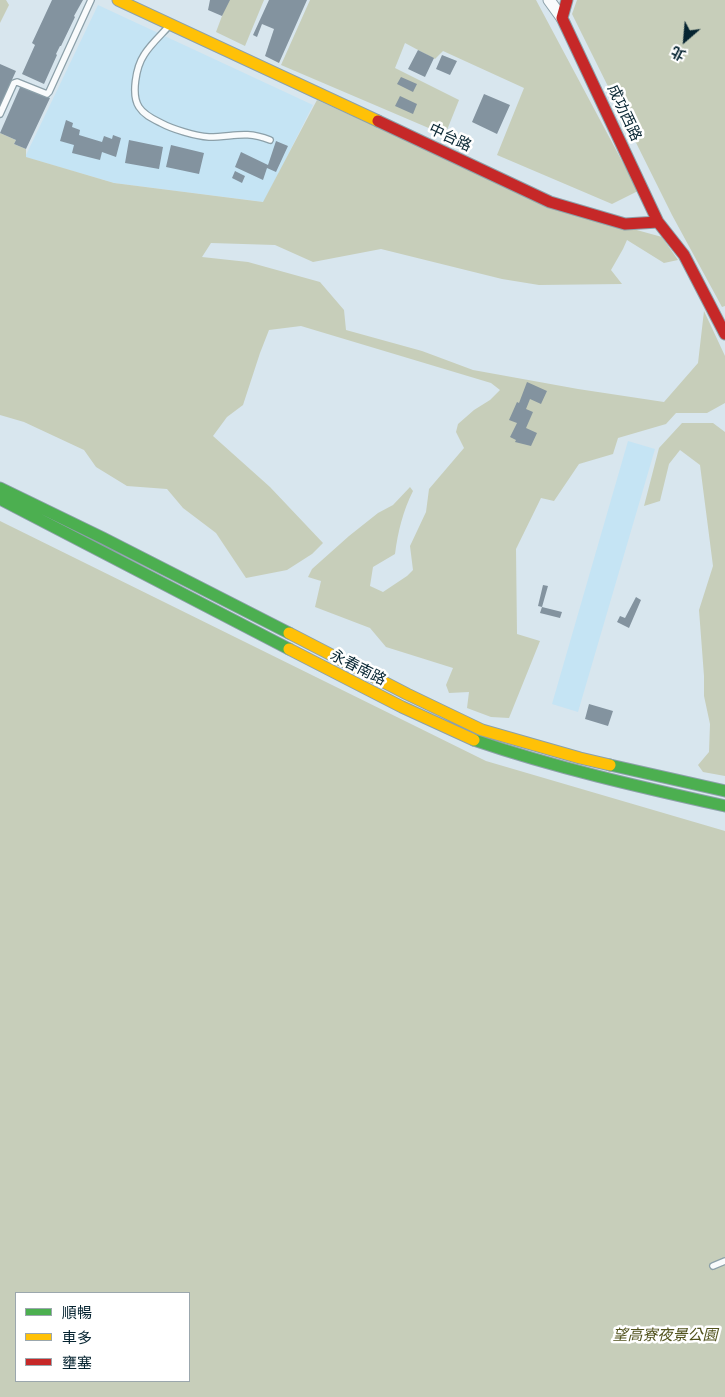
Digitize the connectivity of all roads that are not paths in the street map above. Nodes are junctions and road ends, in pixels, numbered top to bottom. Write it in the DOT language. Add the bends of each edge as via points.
graph roads {
  1 [pos="91,0"];
  2 [pos="118,0"];
  3 [pos="549,0"];
  4 [pos="567,0"];
  5 [pos="562,18"];
  6 [pos="170,24"];
  7 [pos="0,114"];
  8 [pos="270,140"];
  9 [pos="658,222"];
  10 [pos="725,334"];
  11 [pos="0,488"];
  12 [pos="0,499"];
  13 [pos="725,791"];
  14 [pos="725,806"];
  15 [pos="725,1261"];
  16 [pos="713,1266"];
  1 -- 7 [label="lane" via="49,92 16,82"];
  2 -- 6 [label="street, 中台路"];
  3 -- 5 [label="street, 成功西路"];
  4 -- 5 [label="street"];
  5 -- 9 [label="street, 成功西路"];
  6 -- 8 [label="lane" via="144,54 139,66 135,85 140,108 170,128 207,137 256,134"];
  6 -- 9 [label="street, 中台路" via="550,202 625,224"];
  9 -- 10 [label="street" via="684,255"];
  11 -- 13 [label="street, 永春南路" via="482,730 580,758"];
  12 -- 14 [label="street, 永春南路" via="402,707 474,740 598,777"];
  15 -- 16 [label="lane"];
}
